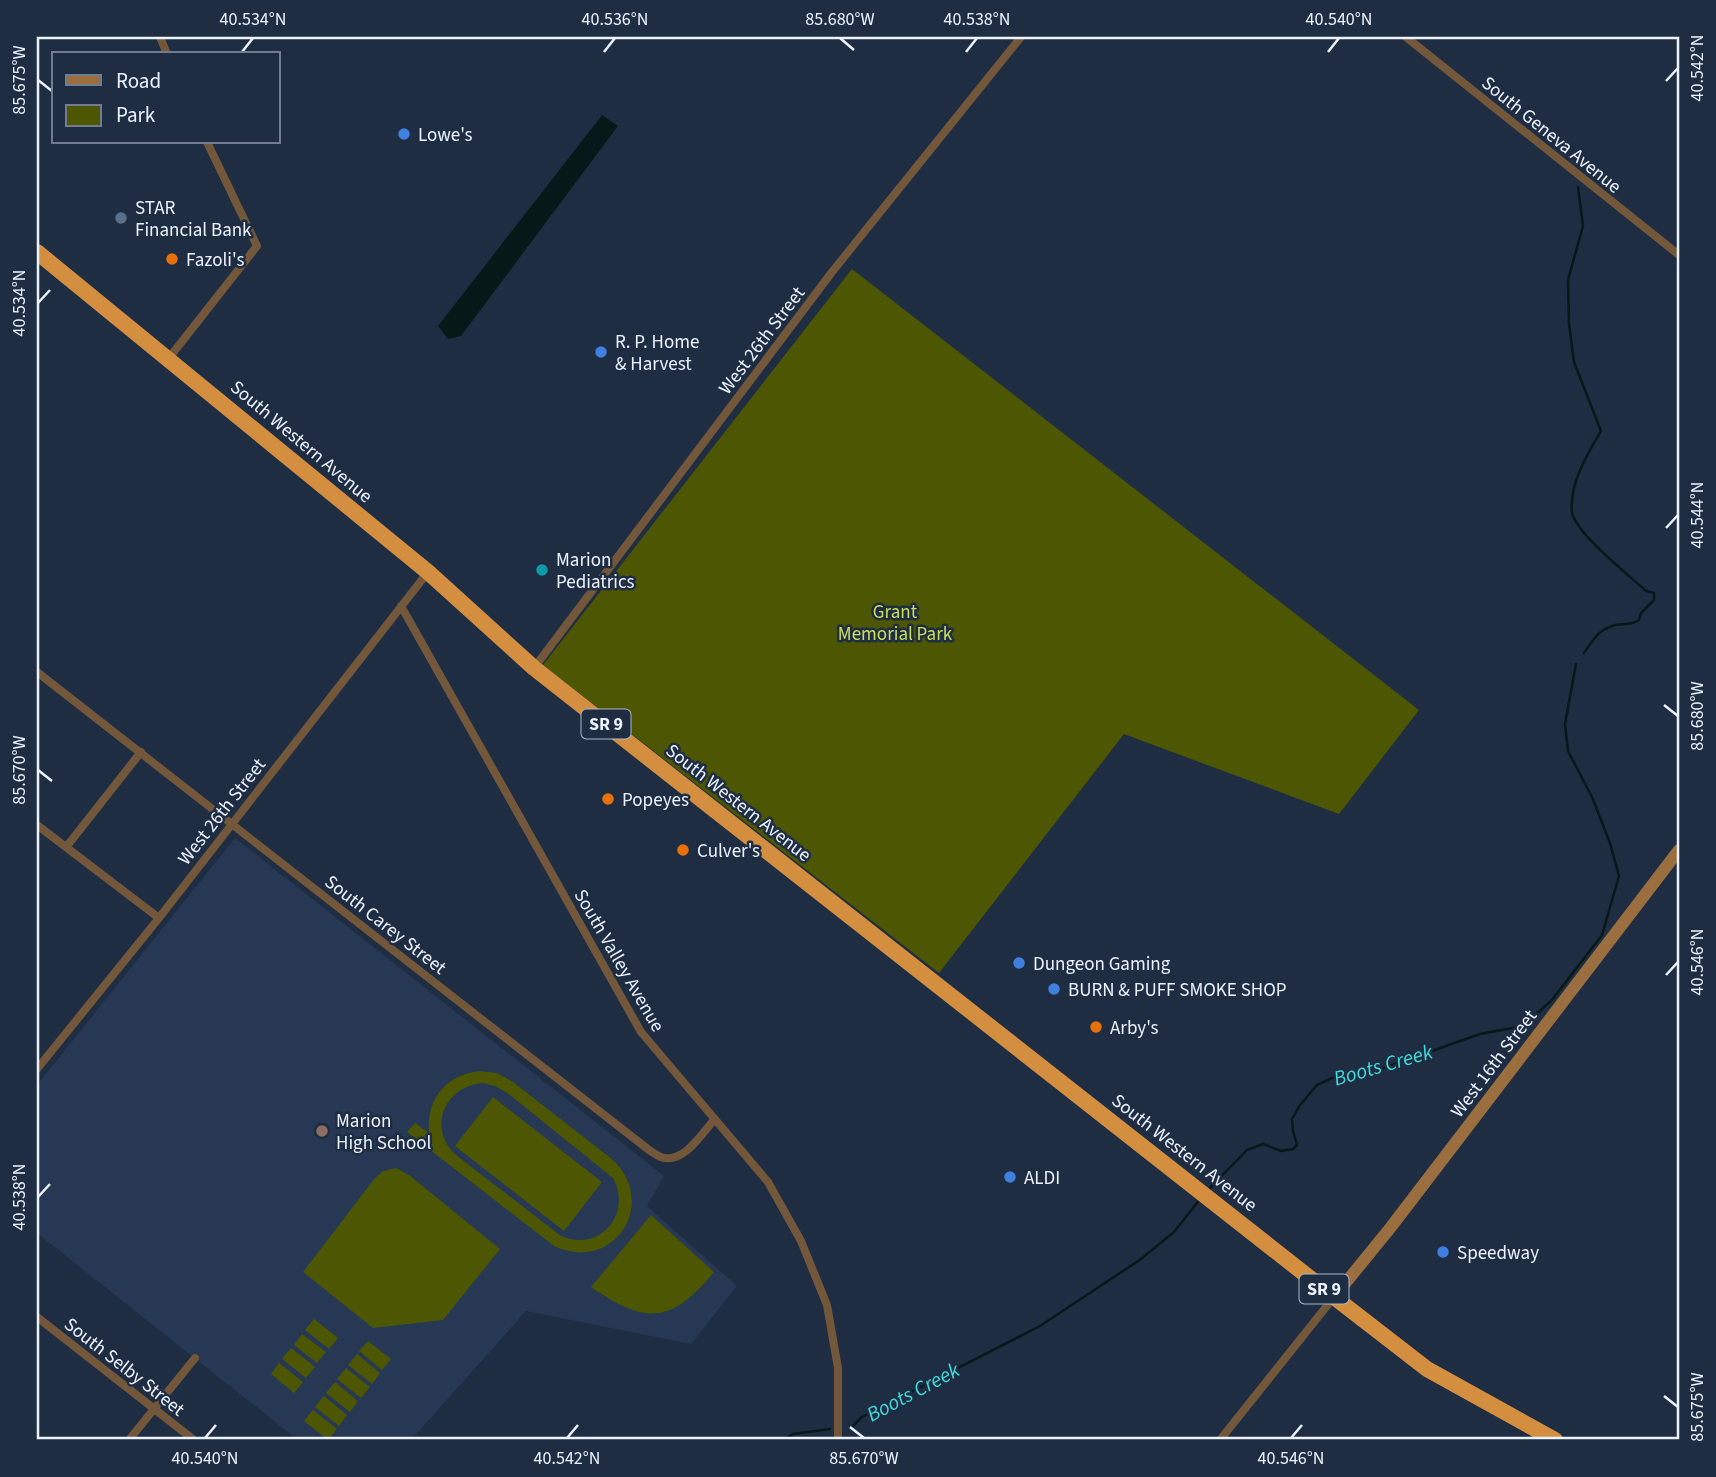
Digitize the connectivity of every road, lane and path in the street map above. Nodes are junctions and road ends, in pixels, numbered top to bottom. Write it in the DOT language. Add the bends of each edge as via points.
graph roads {
  1 [pos="1021,37"];
  2 [pos="1406,37"];
  3 [pos="208,144"];
  4 [pos="37,252"];
  5 [pos="1679,254"];
  6 [pos="169,358"];
  7 [pos="428,572"];
  8 [pos="401,606"];
  9 [pos="534,668"];
  10 [pos="37,672"];
  11 [pos="141,752"];
  12 [pos="231,823"];
  13 [pos="37,825"];
  14 [pos="67,846"];
  15 [pos="1679,850"];
  16 [pos="159,918"];
  17 [pos="37,1069"];
  18 [pos="714,1120"];
  19 [pos="1334,1297"];
  20 [pos="38,1321"];
  21 [pos="195,1358"];
  22 [pos="154,1409"];
  23 [pos="129,1440"];
  24 [pos="194,1440"];
  25 [pos="838,1440"];
  26 [pos="1220,1440"];
  27 [pos="1555,1440"];
  1 -- 9 [label="street, West 26th Street" via="832,272"];
  2 -- 5 [label="street, South Geneva Avenue"];
  3 -- 6 [label="street" via="257,246"];
  4 -- 6 [label="highway, South Western Avenue / SR 9"];
  6 -- 7 [label="highway, South Western Avenue / SR 9"];
  7 -- 8 [label="street, West 26th Street"];
  7 -- 9 [label="highway, South Western Avenue / SR 9"];
  8 -- 12 [label="street, West 26th Street"];
  8 -- 18 [label="street, South Valley Avenue" via="641,1032"];
  9 -- 19 [label="highway, South Western Avenue / SR 9"];
  10 -- 11 [label="street, South Carey Street"];
  11 -- 12 [label="street, South Carey Street"];
  11 -- 14 [label="street"];
  12 -- 16 [label="street, West 26th Street"];
  12 -- 18 [label="street, South Carey Street" via="656,1154 677,1157"];
  13 -- 14 [label="street"];
  14 -- 16 [label="street"];
  15 -- 19 [label="street, West 16th Street"];
  16 -- 17 [label="street, West 26th Street"];
  18 -- 25 [label="street, South Valley Avenue" via="768,1182 801,1241 827,1305 838,1368"];
  19 -- 26 [label="street"];
  19 -- 27 [label="highway, South Western Avenue / SR 9" via="1427,1368"];
  20 -- 22 [label="street, South Selby Street"];
  21 -- 22 [label="street"];
  22 -- 23 [label="street"];
  22 -- 24 [label="street, South Selby Street"];
}
